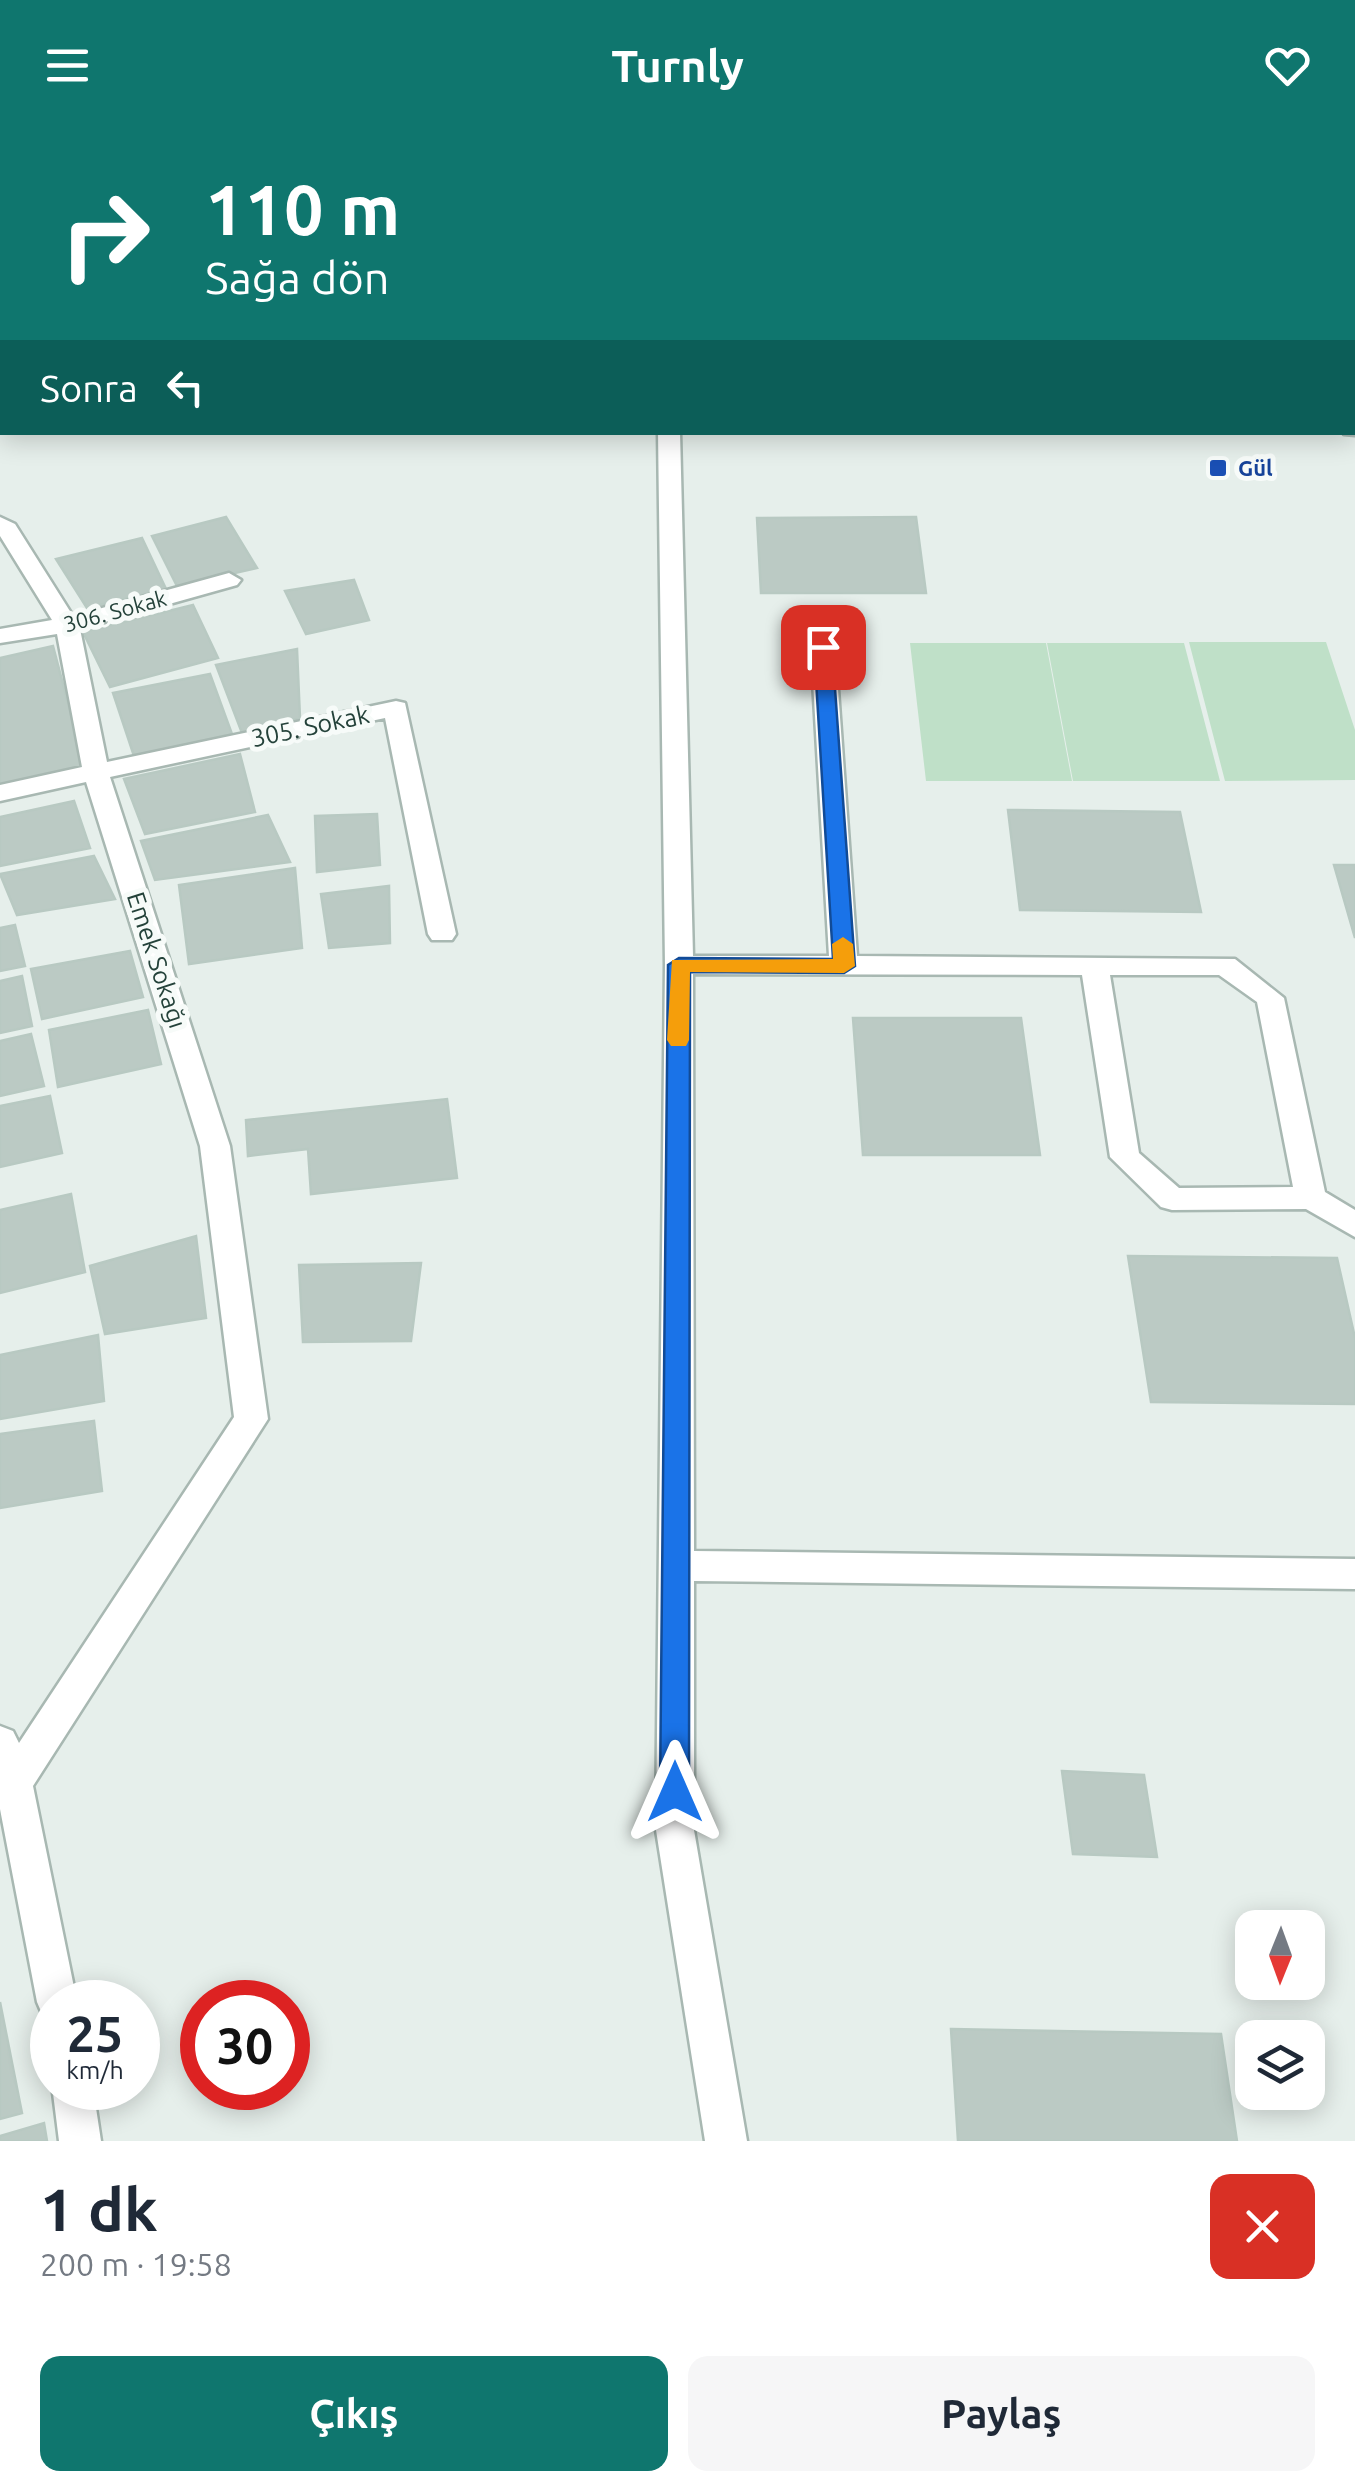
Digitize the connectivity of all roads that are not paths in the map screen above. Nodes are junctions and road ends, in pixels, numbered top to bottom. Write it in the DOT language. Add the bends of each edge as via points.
graph roads {
  1 [pos="669,435"];
  2 [pos="0,524"];
  3 [pos="229,580"];
  4 [pos="68,625"];
  5 [pos="0,636"];
  6 [pos="823,647"];
  7 [pos="96,772"];
  8 [pos="0,793"];
  9 [pos="442,934"];
  10 [pos="679,965"];
  11 [pos="844,966"];
  12 [pos="1096,966"];
  13 [pos="1311,1198"];
  14 [pos="1355,1225"];
  15 [pos="674,1566"];
  16 [pos="1355,1574"];
  17 [pos="0,1743"];
  18 [pos="10,1795"];
  19 [pos="51,1980"];
  20 [pos="75,2110"];
  21 [pos="80,2141"];
  22 [pos="726,2141"];
  1 -- 10 [label="street"];
  2 -- 4 [label="street, Emek Sokağı"];
  3 -- 4 [label="street, 306. Sokak"];
  4 -- 5 [label="street, 306. Sokak"];
  4 -- 7 [label="street, Emek Sokağı"];
  6 -- 11 [label="street"];
  7 -- 8 [label="street, 305. Sokak"];
  7 -- 9 [label="street, 305. Sokak" via="396,708"];
  7 -- 18 [label="street, Emek Sokağı" via="215,1146 251,1419"];
  10 -- 11 [label="street"];
  10 -- 15 [label="street"];
  11 -- 12 [label="street"];
  12 -- 13 [label="street" via="1225,966 1270,998"];
  12 -- 13 [label="street" via="1125,1157 1172,1199"];
  13 -- 14 [label="street"];
  15 -- 16 [label="street"];
  15 -- 22 [label="street" via="675,1830"];
  17 -- 18 [label="street"];
  18 -- 19 [label="street"];
  20 -- 21 [label="street"];
}
